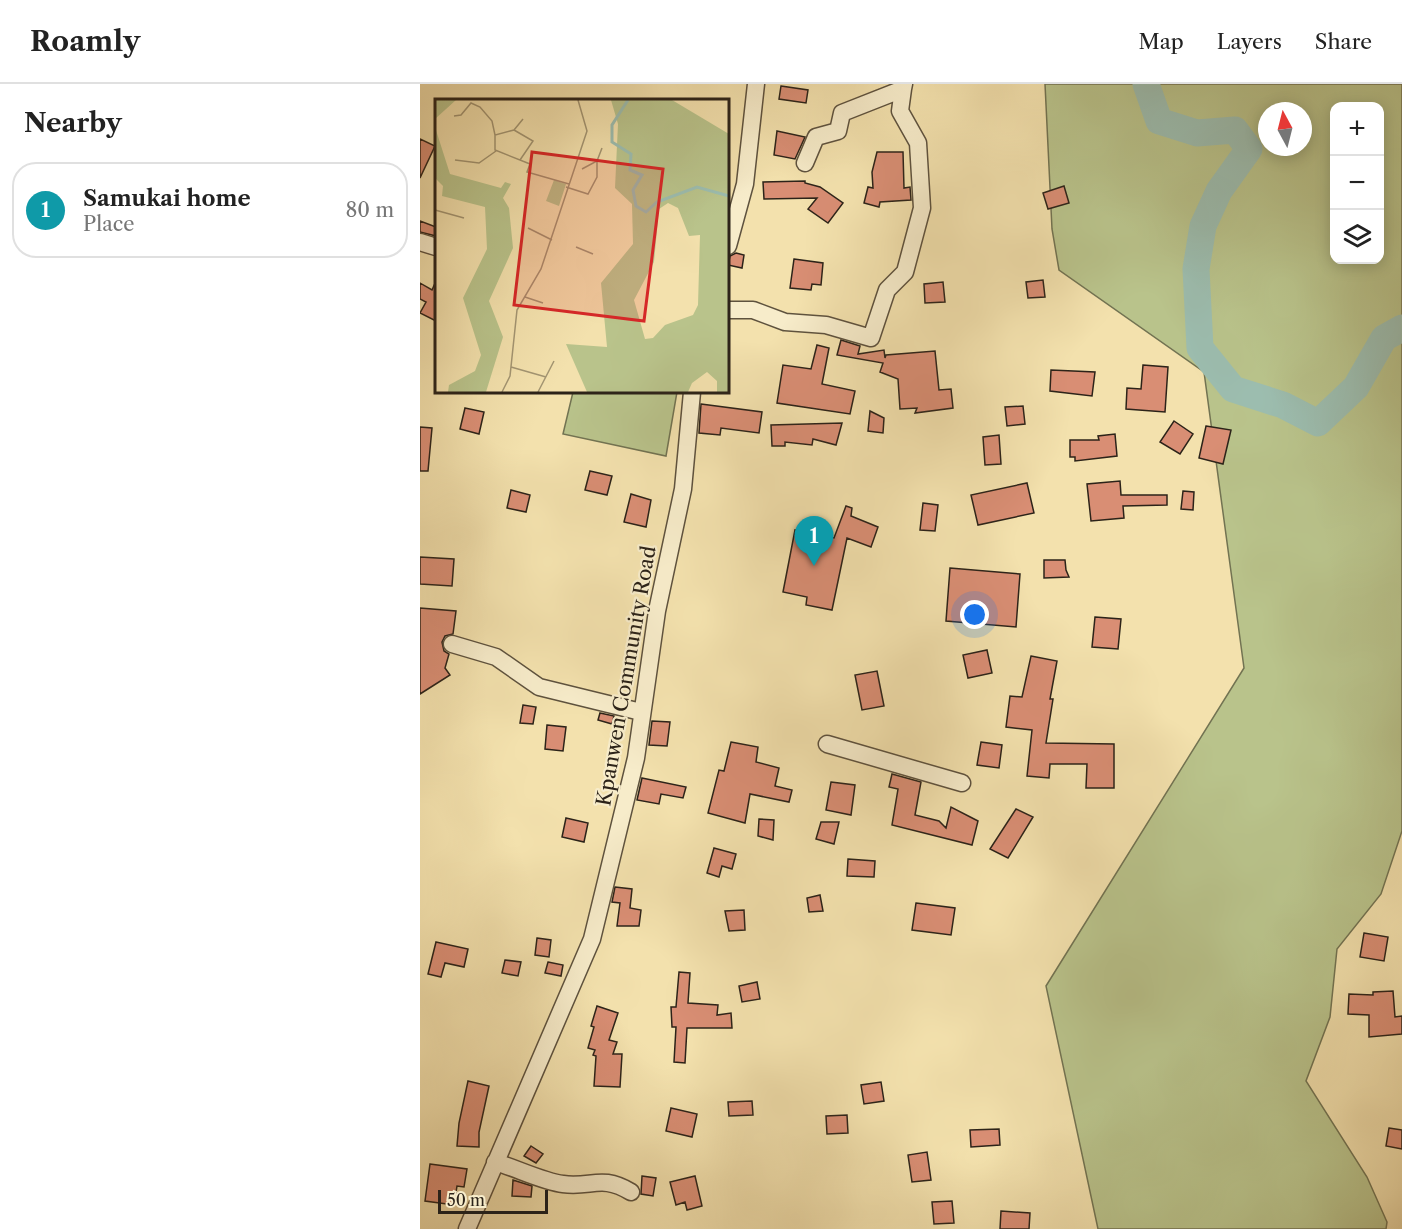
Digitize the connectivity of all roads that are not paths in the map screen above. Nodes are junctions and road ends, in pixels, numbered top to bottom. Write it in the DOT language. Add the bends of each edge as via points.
graph roads {
  1 [pos="756,84"];
  2 [pos="904,86"];
  3 [pos="805,163"];
  4 [pos="420,242"];
  5 [pos="729,242"];
  6 [pos="435,248"];
  7 [pos="729,310"];
  8 [pos="692,393"];
  9 [pos="452,644"];
  10 [pos="641,712"];
  11 [pos="827,744"];
  12 [pos="962,783"];
  13 [pos="495,1162"];
  14 [pos="631,1192"];
  15 [pos="467,1229"];
  1 -- 5 [label="street" via="745,184"];
  2 -- 3 [label="street" via="842,113 838,131 816,137"];
  2 -- 7 [label="street" via="900,111 918,144 922,207 905,272 887,290 872,338 826,325 785,322 753,310"];
  4 -- 6 [label="street"];
  8 -- 10 [label="street, Kpanwen Community Road" via="683,489"];
  9 -- 10 [label="street" via="496,657 539,687"];
  10 -- 13 [label="street, Kpanwen Community Road" via="636,758 592,939"];
  11 -- 12 [label="street"];
  13 -- 14 [label="street" via="561,1184 596,1181 618,1184"];
  13 -- 15 [label="street, Kpanwen Community Road"];
}
